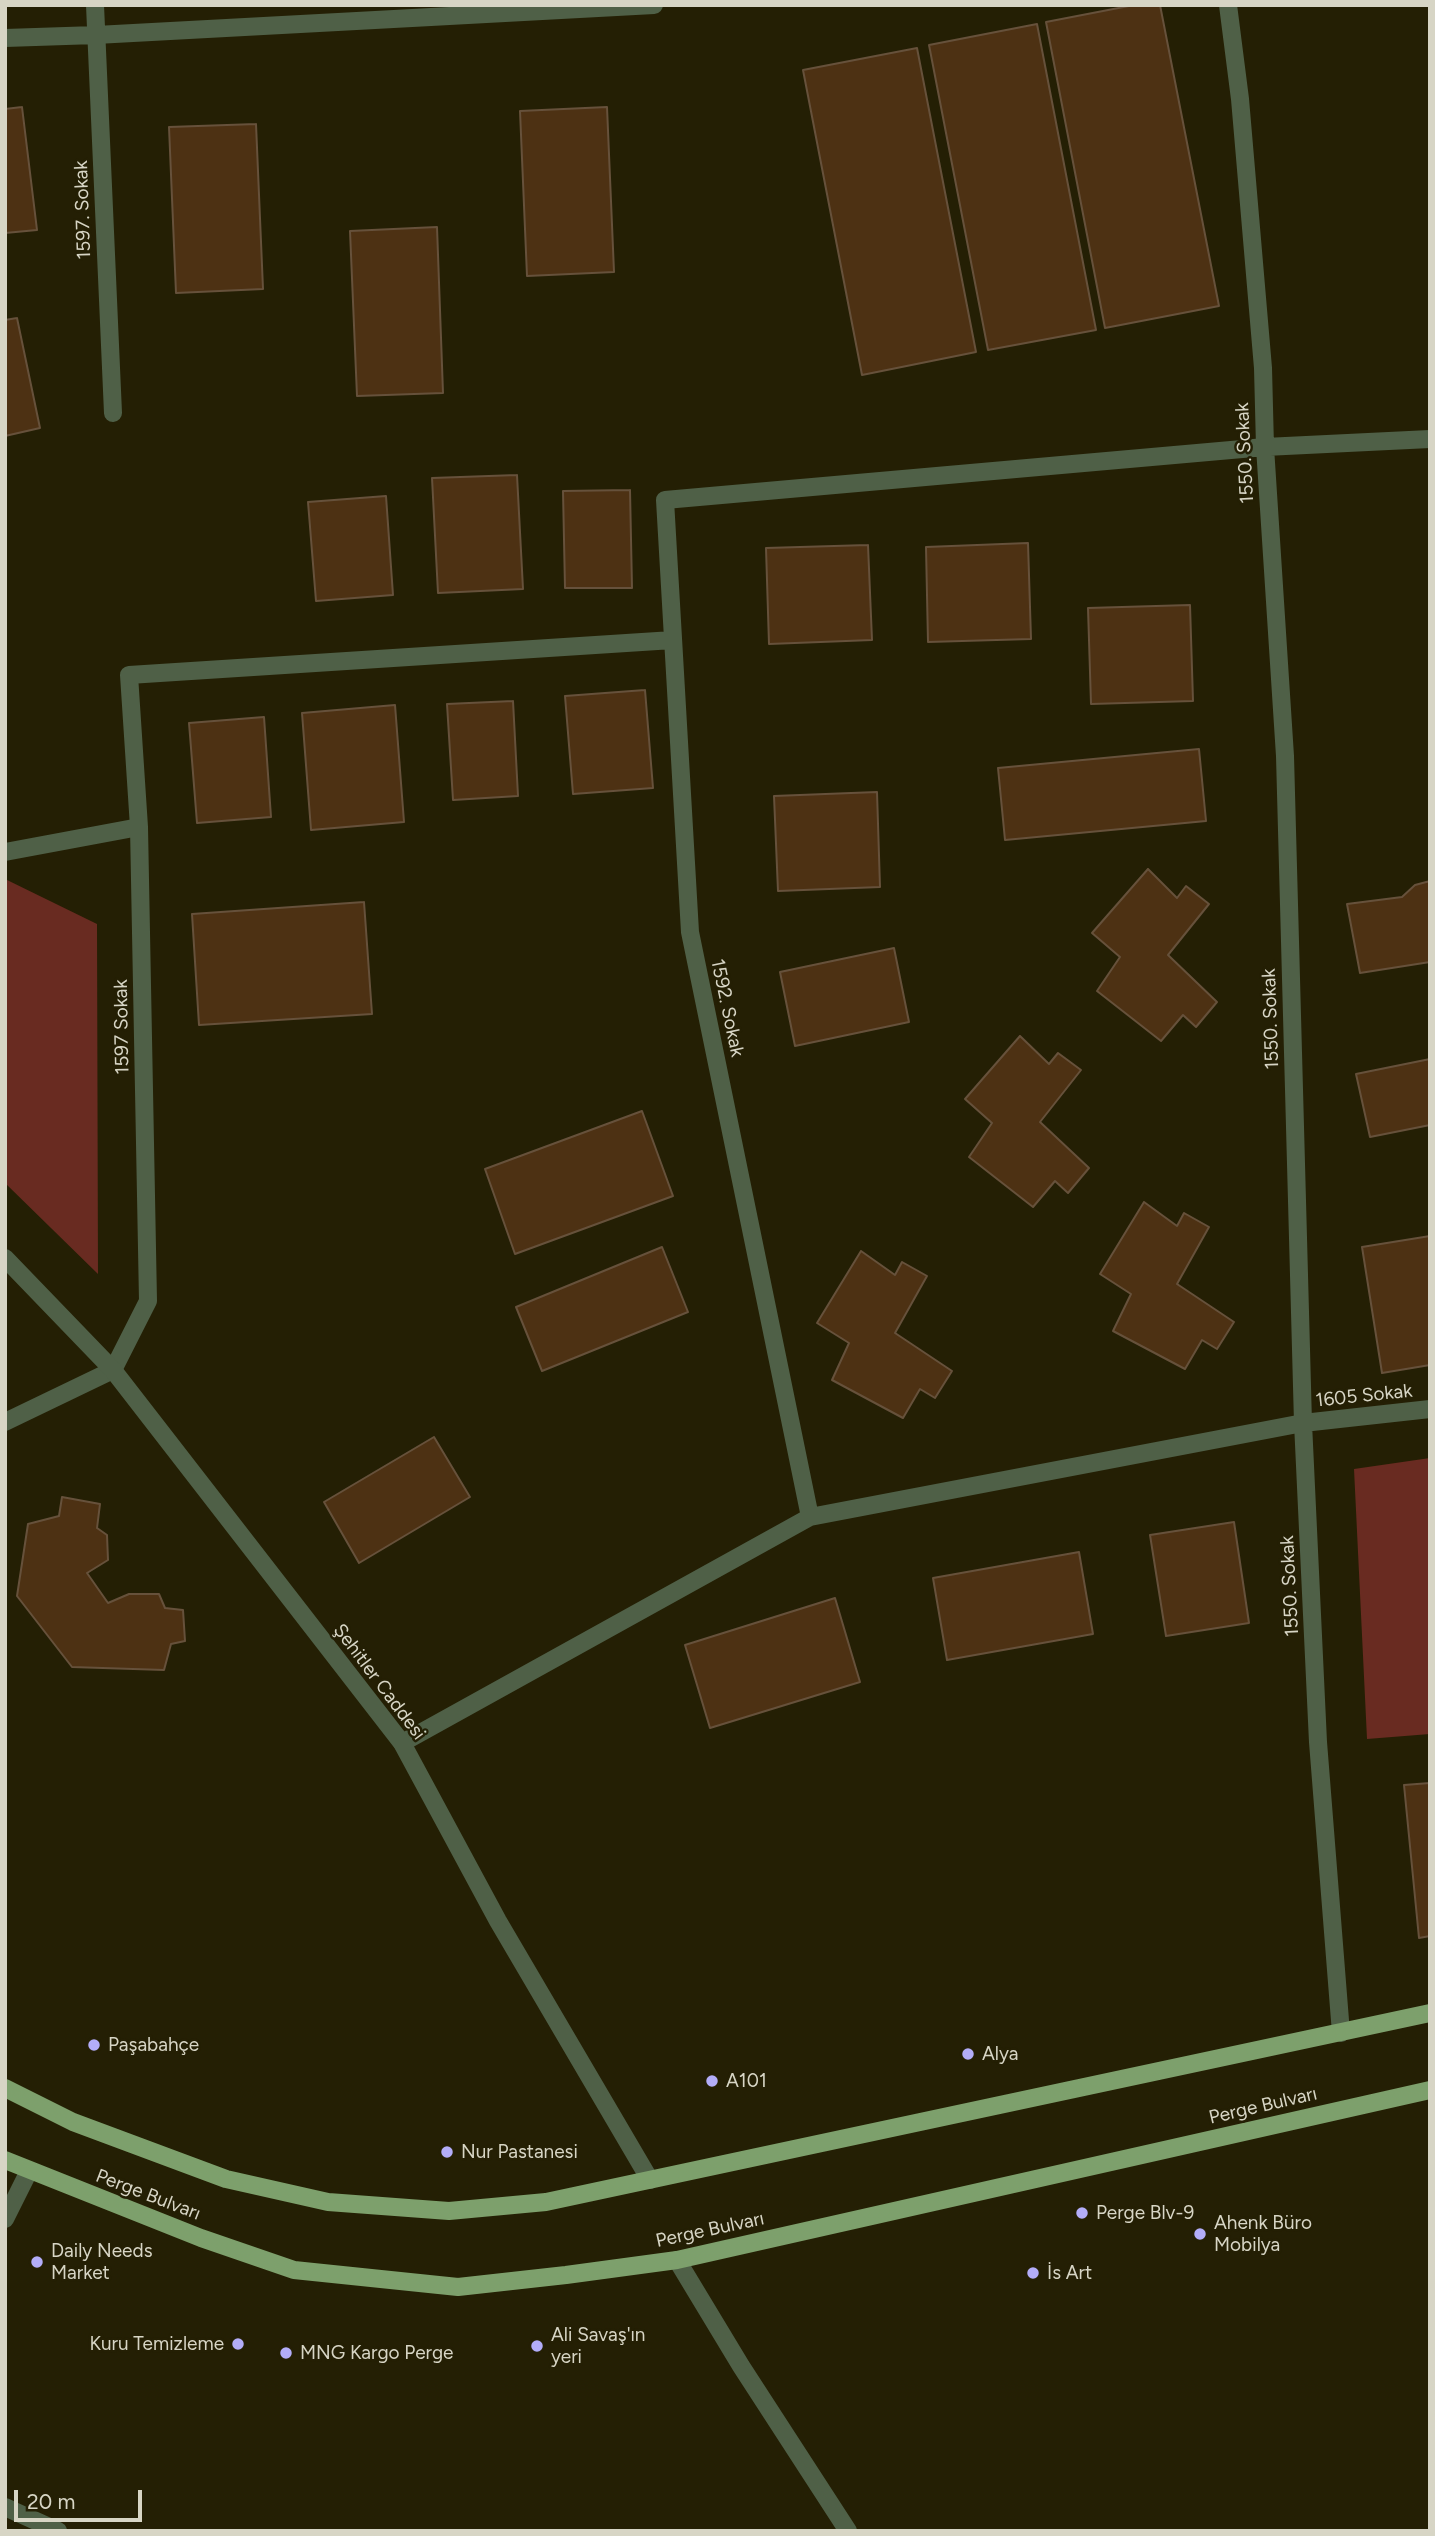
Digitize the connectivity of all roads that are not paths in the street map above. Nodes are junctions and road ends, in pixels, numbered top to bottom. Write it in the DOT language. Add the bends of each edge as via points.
graph roads {
  1 [pos="95,5"];
  2 [pos="654,5"];
  3 [pos="1228,5"];
  4 [pos="96,36"];
  5 [pos="5,38"];
  6 [pos="113,413"];
  7 [pos="1430,439"];
  8 [pos="1265,447"];
  9 [pos="673,640"];
  10 [pos="139,827"];
  11 [pos="5,852"];
  12 [pos="5,1258"];
  13 [pos="113,1370"];
  14 [pos="1430,1409"];
  15 [pos="5,1422"];
  16 [pos="1303,1423"];
  17 [pos="810,1517"];
  18 [pos="401,1743"];
  19 [pos="1430,2013"];
  20 [pos="1341,2033"];
  21 [pos="5,2088"];
  22 [pos="1430,2090"];
  23 [pos="5,2160"];
  24 [pos="29,2171"];
  25 [pos="650,2180"];
  26 [pos="5,2219"];
  27 [pos="677,2260"];
  28 [pos="5,2507"];
  29 [pos="58,2531"];
  30 [pos="848,2531"];
  1 -- 4 [label="street, 1597. Sokak"];
  2 -- 4 [label="street"];
  3 -- 8 [label="street, 1550. Sokak" via="1263,368"];
  4 -- 5 [label="street"];
  4 -- 6 [label="street, 1597. Sokak"];
  7 -- 8 [label="street"];
  8 -- 9 [label="street, 1592. Sokak" via="665,500"];
  8 -- 16 [label="street, 1550. Sokak" via="1285,756"];
  9 -- 10 [label="street, 1597 Sokak" via="129,675"];
  9 -- 17 [label="street, 1592. Sokak" via="691,932"];
  10 -- 11 [label="street"];
  10 -- 13 [label="street, 1597 Sokak" via="148,1301"];
  12 -- 13 [label="street, Şehitler Caddesi"];
  13 -- 15 [label="street"];
  13 -- 18 [label="street, Şehitler Caddesi"];
  14 -- 16 [label="street, 1605 Sokak"];
  16 -- 17 [label="street, 1605 Sokak"];
  16 -- 20 [label="street, 1550. Sokak" via="1318,1742"];
  17 -- 18 [label="street, 1605 Sokak"];
  18 -- 25 [label="street, Şehitler Caddesi" via="498,1921"];
  19 -- 20 [label="main road"];
  20 -- 25 [label="main road"];
  21 -- 25 [label="main road" via="73,2122 226,2179 328,2202 449,2211 546,2202"];
  22 -- 27 [label="main road, Perge Bulvarı"];
  23 -- 24 [label="main road, Perge Bulvarı"];
  24 -- 26 [label="street"];
  24 -- 27 [label="main road, Perge Bulvarı" via="294,2270 458,2287"];
  27 -- 30 [label="street"];
  28 -- 29 [label="street"];
}
